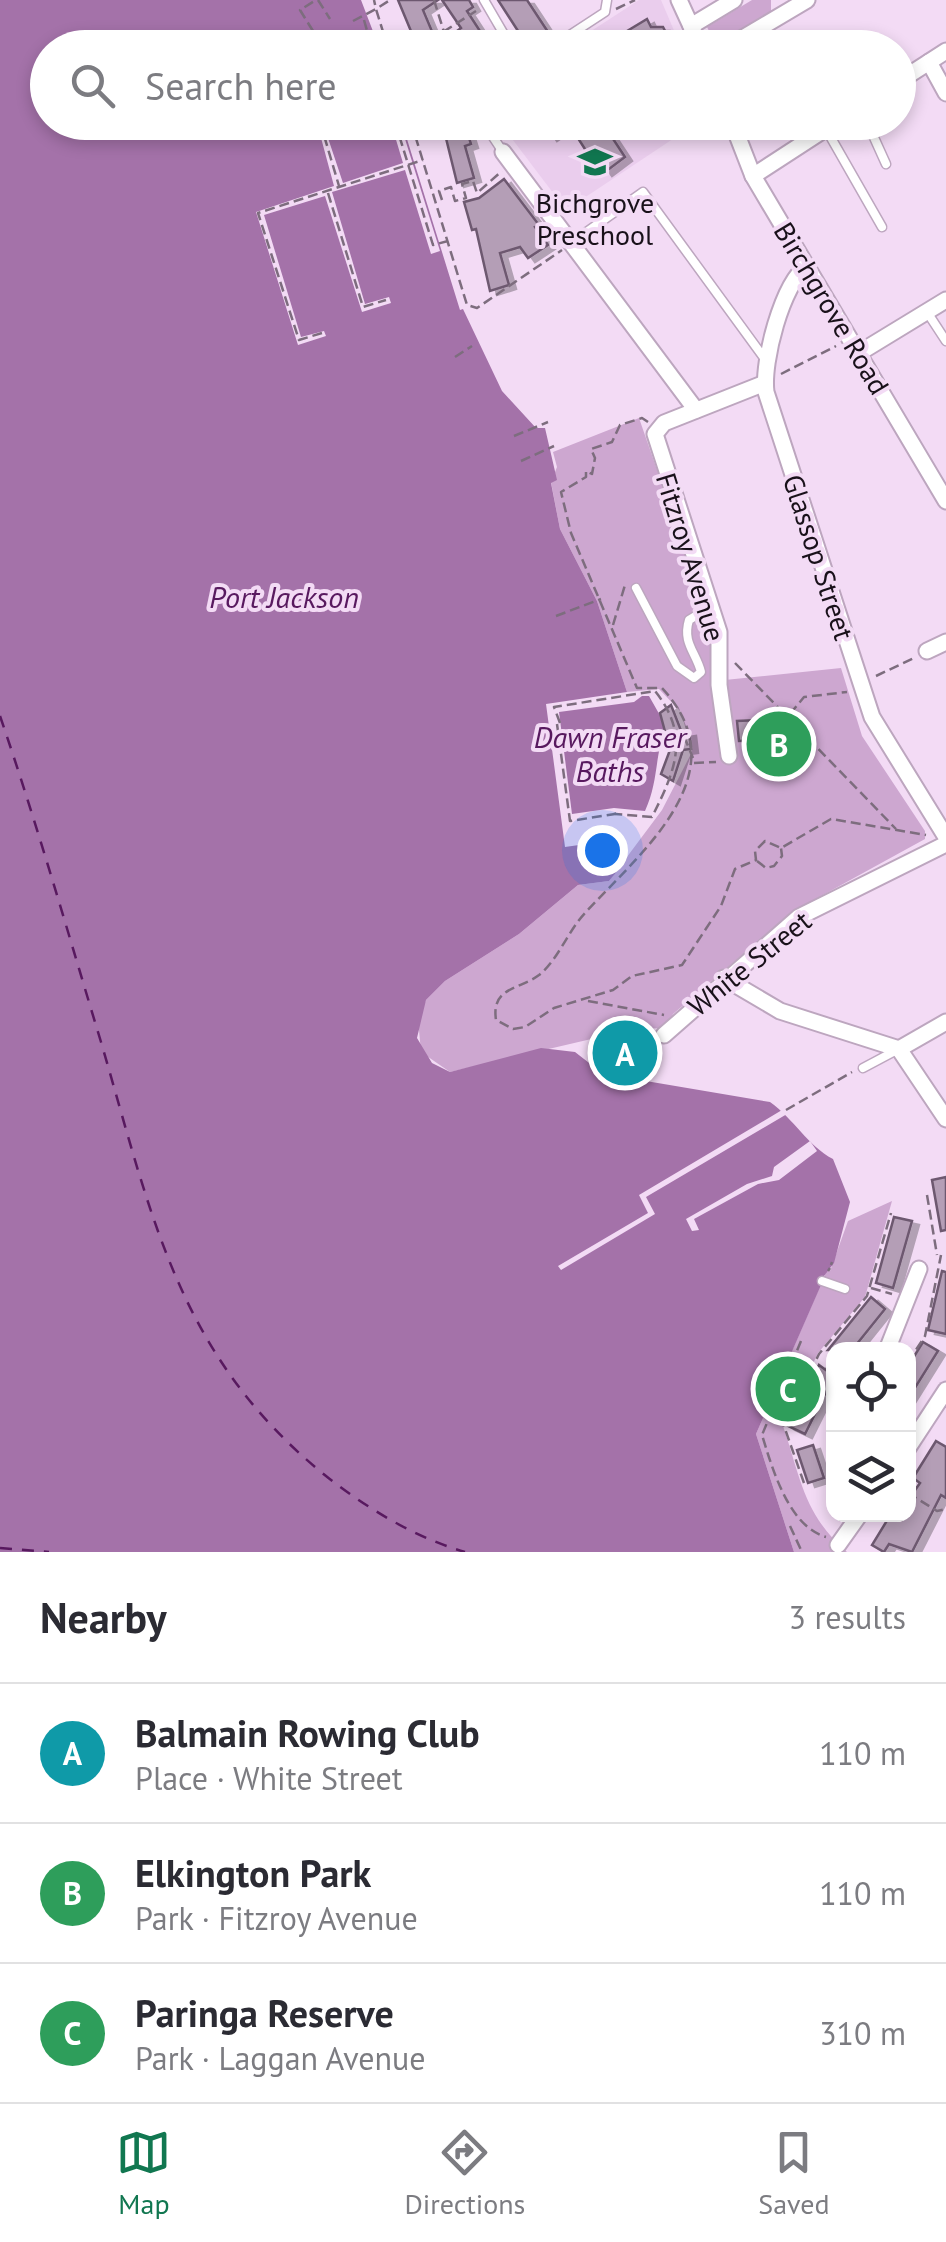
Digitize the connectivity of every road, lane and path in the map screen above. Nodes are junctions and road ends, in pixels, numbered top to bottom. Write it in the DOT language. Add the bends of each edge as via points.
graph roads {
  1 [pos="317,0"];
  2 [pos="374,0"];
  3 [pos="390,0"];
  4 [pos="434,0"];
  5 [pos="607,0"];
  6 [pos="636,0"];
  7 [pos="678,0"];
  8 [pos="734,0"];
  9 [pos="808,0"];
  10 [pos="486,2"];
  11 [pos="786,6"];
  12 [pos="376,9"];
  13 [pos="604,12"];
  14 [pos="363,17"];
  15 [pos="330,20"];
  16 [pos="353,21"];
  17 [pos="690,26"];
  18 [pos="312,30"];
  19 [pos="367,30"];
  20 [pos="382,30"];
  21 [pos="445,30"];
  22 [pos="502,30"];
  23 [pos="577,30"];
  24 [pos="692,30"];
  25 [pos="752,30"];
  26 [pos="946,51"];
  27 [pos="929,62"];
  28 [pos="916,70"];
  29 [pos="946,93"];
  30 [pos="325,140"];
  31 [pos="400,140"];
  32 [pos="417,140"];
  33 [pos="495,140"];
  34 [pos="739,140"];
  35 [pos="809,140"];
  36 [pos="838,140"];
  37 [pos="876,140"];
  38 [pos="507,158"];
  39 [pos="423,160"];
  40 [pos="886,164"];
  41 [pos="408,165"];
  42 [pos="753,176"];
  43 [pos="339,187"];
  44 [pos="327,191"];
  45 [pos="442,200"];
  46 [pos="882,227"];
  47 [pos="448,241"];
  48 [pos="572,243"];
  49 [pos="807,266"];
  50 [pos="386,300"];
  51 [pos="946,300"];
  52 [pos="927,312"];
  53 [pos="322,333"];
  54 [pos="946,341"];
  55 [pos="472,346"];
  56 [pos="855,346"];
  57 [pos="454,358"];
  58 [pos="767,362"];
  59 [pos="765,382"];
  60 [pos="696,410"];
  61 [pos="548,422"];
  62 [pos="660,426"];
  63 [pos="514,436"];
  64 [pos="554,446"];
  65 [pos="521,461"];
  66 [pos="574,476"];
  67 [pos="941,479"];
  68 [pos="577,483"];
  69 [pos="946,502"];
  70 [pos="636,588"];
  71 [pos="599,600"];
  72 [pos="712,606"];
  73 [pos="556,616"];
  74 [pos="613,626"];
  75 [pos="946,642"];
  76 [pos="928,651"];
  77 [pos="735,663"];
  78 [pos="862,687"];
  79 [pos="790,714"];
  80 [pos="679,742"];
  81 [pos="730,759"];
  82 [pos="692,760"];
  83 [pos="614,808"];
  84 [pos="939,809"];
  85 [pos="615,814"];
  86 [pos="897,830"];
  87 [pos="942,839"];
  88 [pos="780,848"];
  89 [pos="756,860"];
  90 [pos="724,978"];
  91 [pos="583,1000"];
  92 [pos="680,1019"];
  93 [pos="946,1022"];
  94 [pos="664,1035"];
  95 [pos="899,1049"];
  96 [pos="863,1068"];
  97 [pos="786,1110"];
  98 [pos="946,1119"];
  99 [pos="927,1195"];
  100 [pos="891,1213"];
  101 [pos="941,1255"];
  102 [pos="923,1263"];
  103 [pos="822,1280"];
  104 [pos="870,1288"];
  105 [pos="845,1289"];
  106 [pos="902,1296"];
  107 [pos="801,1341"];
  108 [pos="890,1342"];
  109 [pos="916,1349"];
  110 [pos="946,1390"];
  111 [pos="916,1433"];
  112 [pos="804,1484"];
  113 [pos="916,1498"];
  114 [pos="946,1509"];
  115 [pos="854,1522"];
  116 [pos="790,1526"];
  117 [pos="838,1544"];
  118 [pos="802,1552"];
  1 -- 15 [label="path"];
  1 -- 18 [label="path" via="300,10"];
  2 -- 12 [label="path"];
  3 -- 12 [label="path"];
  4 -- 21 [label="path"];
  5 -- 13 [label="lane"];
  6 -- 13 [label="path"];
  7 -- 17 [label="street"];
  8 -- 17 [label="street"];
  9 -- 11 [label="street"];
  10 -- 21 [label="path"];
  10 -- 22 [label="lane"];
  11 -- 25 [label="street"];
  12 -- 14 [label="path"];
  12 -- 20 [label="path"];
  13 -- 23 [label="lane"];
  14 -- 16 [label="path"];
  14 -- 19 [label="path"];
  17 -- 24 [label="street"];
  26 -- 27 [label="street"];
  27 -- 28 [label="street"];
  27 -- 29 [label="street"];
  30 -- 43 [label="path"];
  31 -- 41 [label="path"];
  32 -- 39 [label="path"];
  33 -- 38 [label="lane"];
  34 -- 42 [label="street, Birchgrove Road"];
  35 -- 42 [label="street"];
  36 -- 46 [label="lane"];
  37 -- 40 [label="lane"];
  38 -- 45 [label="path" via="482,191 476,193 473,181 462,184 466,198 456,201 451,187 439,191"];
  38 -- 48 [label="street"];
  39 -- 41 [label="path"];
  39 -- 47 [label="path"];
  41 -- 43 [label="path"];
  41 -- 47 [label="path" via="433,245"];
  42 -- 49 [label="street, Birchgrove Road"];
  43 -- 44 [label="path"];
  44 -- 50 [label="path" via="363,307"];
  44 -- 53 [label="path" via="258,213 299,340"];
  47 -- 48 [label="path" via="467,305 478,308"];
  48 -- 58 [label="lane" via="642,192"];
  48 -- 60 [label="street"];
  49 -- 56 [label="street, Birchgrove Road"];
  49 -- 58 [label="street, Glassop Street" via="789,286"];
  51 -- 52 [label="street"];
  52 -- 54 [label="lane"];
  52 -- 56 [label="street"];
  55 -- 57 [label="path"];
  56 -- 59 [label="path"];
  56 -- 67 [label="street, Birchgrove Road"];
  58 -- 59 [label="street, Glassop Street"];
  59 -- 60 [label="street"];
  59 -- 78 [label="street, Glassop Street"];
  60 -- 62 [label="street"];
  61 -- 63 [label="path"];
  62 -- 68 [label="path" via="642,418 620,426 612,442 591,449 592,474 586,470"];
  62 -- 72 [label="street, Fitzroy Avenue" via="656,443"];
  64 -- 65 [label="path"];
  66 -- 68 [label="path"];
  67 -- 69 [label="street, Birchgrove Road"];
  68 -- 71 [label="path" via="561,492"];
  70 -- 72 [label="lane" via="677,666 694,678 700,672 686,629"];
  70 -- 74 [label="path" via="622,589"];
  71 -- 73 [label="path"];
  71 -- 74 [label="path"];
  72 -- 81 [label="street, Fitzroy Avenue"];
  74 -- 82 [label="path" via="637,688 662,688 686,717"];
  75 -- 76 [label="street"];
  76 -- 78 [label="path"];
  77 -- 79 [label="path"];
  78 -- 79 [label="path" via="804,697"];
  78 -- 84 [label="street, Glassop Street" via="872,718"];
  79 -- 86 [label="path"];
  80 -- 82 [label="path" via="686,741"];
  80 -- 85 [label="path" via="678,762 652,818"];
  80 -- 85 [label="path" via="655,691 554,707 570,821"];
  81 -- 82 [label="path"];
  82 -- 91 [label="path" via="682,794 646,853 585,914 537,977 504,992 495,1003 496,1020 525,1027"];
  83 -- 85 [label="path"];
  84 -- 87 [label="street, Glassop Street"];
  86 -- 87 [label="path"];
  86 -- 88 [label="path" via="830,819"];
  87 -- 90 [label="street, White Street" via="799,918"];
  88 -- 89 [label="path" via="765,841"];
  88 -- 89 [label="path" via="774,866"];
  89 -- 91 [label="path" via="735,869 721,906 682,965 632,976"];
  90 -- 92 [label="street, White Street"];
  90 -- 95 [label="street" via="780,1011"];
  91 -- 92 [label="path"];
  92 -- 94 [label="street, White Street"];
  93 -- 95 [label="street"];
  95 -- 96 [label="lane"];
  95 -- 98 [label="street"];
  96 -- 97 [label="path"];
  99 -- 101 [label="path"];
  100 -- 104 [label="path"];
  101 -- 102 [label="path"];
  101 -- 109 [label="path"];
  102 -- 108 [label="street"];
  103 -- 105 [label="lane"];
  104 -- 106 [label="path"];
  104 -- 112 [label="path" via="819,1354 784,1426"];
  107 -- 117 [label="path" via="762,1434 782,1495 817,1535"];
  110 -- 111 [label="street"];
  113 -- 114 [label="path"];
  115 -- 117 [label="street"];
  116 -- 118 [label="path"];
}
